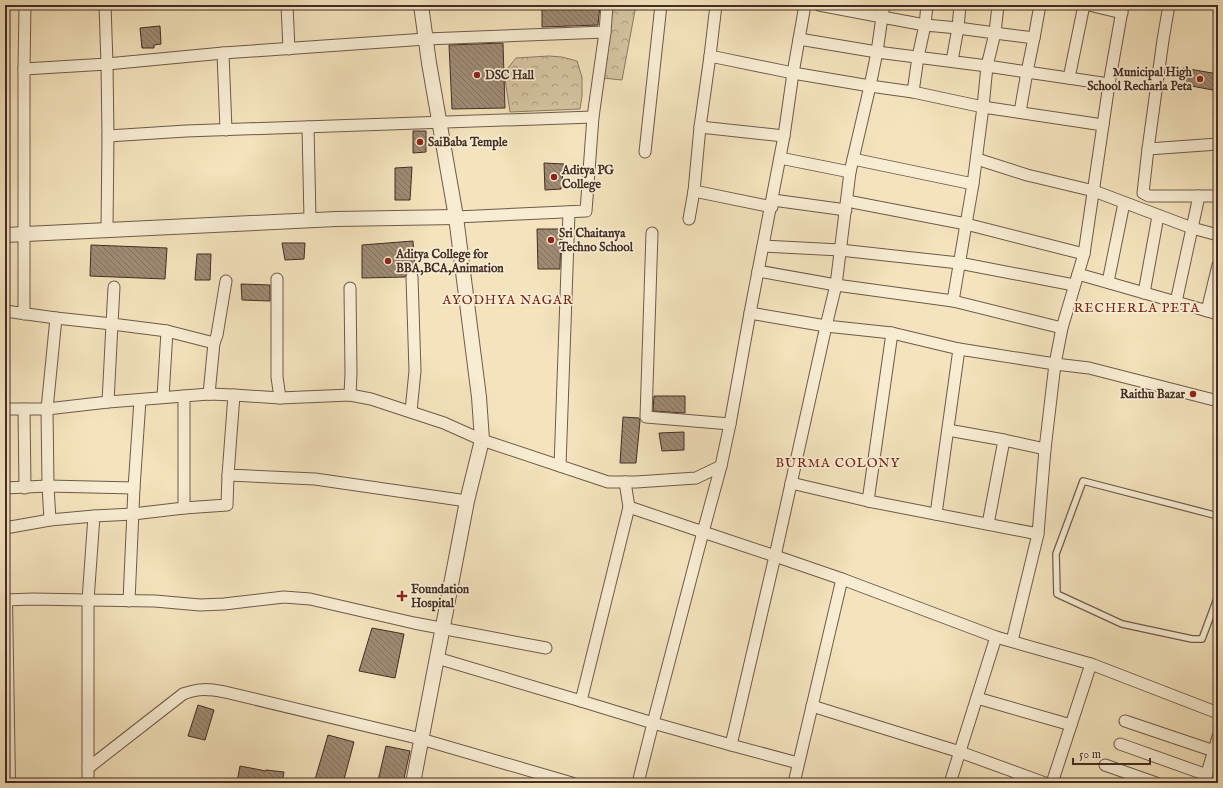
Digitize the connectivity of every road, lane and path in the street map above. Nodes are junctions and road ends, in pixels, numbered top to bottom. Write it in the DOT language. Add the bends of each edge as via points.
graph roads {
  1 [pos="25,5"];
  2 [pos="105,5"];
  3 [pos="287,5"];
  4 [pos="421,5"];
  5 [pos="607,5"];
  6 [pos="661,5"];
  7 [pos="712,5"];
  8 [pos="805,5"];
  9 [pos="818,5"];
  10 [pos="884,5"];
  11 [pos="926,5"];
  12 [pos="960,5"];
  13 [pos="998,5"];
  14 [pos="1040,5"];
  15 [pos="1084,5"];
  16 [pos="1089,5"];
  17 [pos="1169,5"];
  18 [pos="1123,9"];
  19 [pos="882,17"];
  20 [pos="925,25"];
  21 [pos="958,28"];
  22 [pos="605,32"];
  23 [pos="995,33"];
  24 [pos="1034,38"];
  25 [pos="799,39"];
  26 [pos="426,40"];
  27 [pos="288,49"];
  28 [pos="877,52"];
  29 [pos="223,53"];
  30 [pos="710,56"];
  31 [pos="918,57"];
  32 [pos="952,61"];
  33 [pos="107,64"];
  34 [pos="987,66"];
  35 [pos="24,69"];
  36 [pos="1027,72"];
  37 [pos="792,73"];
  38 [pos="1069,78"];
  39 [pos="1109,84"];
  40 [pos="870,86"];
  41 [pos="913,92"];
  42 [pos="983,107"];
  43 [pos="1020,112"];
  44 [pos="593,117"];
  45 [pos="440,122"];
  46 [pos="1103,125"];
  47 [pos="308,127"];
  48 [pos="700,127"];
  49 [pos="226,130"];
  50 [pos="108,136"];
  51 [pos="784,136"];
  52 [pos="1218,144"];
  53 [pos="1148,149"];
  54 [pos="645,152"];
  55 [pos="780,158"];
  56 [pos="853,159"];
  57 [pos="977,159"];
  58 [pos="850,172"];
  59 [pos="973,184"];
  60 [pos="694,191"];
  61 [pos="1094,191"];
  62 [pos="1200,196"];
  63 [pos="1218,196"];
  64 [pos="772,203"];
  65 [pos="1124,203"];
  66 [pos="846,205"];
  67 [pos="569,212"];
  68 [pos="1158,216"];
  69 [pos="456,217"];
  70 [pos="689,219"];
  71 [pos="310,220"];
  72 [pos="966,224"];
  73 [pos="1192,228"];
  74 [pos="108,229"];
  75 [pos="652,233"];
  76 [pos="5,234"];
  77 [pos="24,234"];
  78 [pos="1218,235"];
  79 [pos="763,246"];
  80 [pos="840,250"];
  81 [pos="1084,254"];
  82 [pos="958,262"];
  83 [pos="1218,265"];
  84 [pos="758,271"];
  85 [pos="1078,274"];
  86 [pos="412,277"];
  87 [pos="277,279"];
  88 [pos="226,281"];
  89 [pos="1108,282"];
  90 [pos="836,285"];
  91 [pos="1074,285"];
  92 [pos="114,287"];
  93 [pos="350,288"];
  94 [pos="1144,293"];
  95 [pos="953,301"];
  96 [pos="1176,302"];
  97 [pos="5,311"];
  98 [pos="1213,312"];
  99 [pos="24,314"];
  100 [pos="750,314"];
  101 [pos="56,318"];
  102 [pos="112,324"];
  103 [pos="826,326"];
  104 [pos="1062,328"];
  105 [pos="167,331"];
  106 [pos="892,333"];
  107 [pos="214,343"];
  108 [pos="959,348"];
  109 [pos="1055,364"];
  110 [pos="209,394"];
  111 [pos="234,395"];
  112 [pos="350,395"];
  113 [pos="184,396"];
  114 [pos="163,397"];
  115 [pos="280,398"];
  116 [pos="140,400"];
  117 [pos="1218,401"];
  118 [pos="108,402"];
  119 [pos="5,409"];
  120 [pos="24,409"];
  121 [pos="47,409"];
  122 [pos="410,411"];
  123 [pos="730,424"];
  124 [pos="948,430"];
  125 [pos="482,440"];
  126 [pos="1004,440"];
  127 [pos="1045,449"];
  128 [pos="560,466"];
  129 [pos="721,466"];
  130 [pos="228,475"];
  131 [pos="625,482"];
  132 [pos="791,483"];
  133 [pos="48,486"];
  134 [pos="5,488"];
  135 [pos="25,488"];
  136 [pos="134,488"];
  137 [pos="467,501"];
  138 [pos="868,501"];
  139 [pos="184,508"];
  140 [pos="629,508"];
  141 [pos="133,514"];
  142 [pos="936,514"];
  143 [pos="94,516"];
  144 [pos="1218,516"];
  145 [pos="50,520"];
  146 [pos="988,524"];
  147 [pos="5,528"];
  148 [pos="703,532"];
  149 [pos="1038,534"];
  150 [pos="775,556"];
  151 [pos="842,579"];
  152 [pos="1218,596"];
  153 [pos="5,600"];
  154 [pos="88,600"];
  155 [pos="129,601"];
  156 [pos="443,629"];
  157 [pos="996,637"];
  158 [pos="1012,641"];
  159 [pos="546,648"];
  160 [pos="437,658"];
  161 [pos="1091,664"];
  162 [pos="977,698"];
  163 [pos="581,701"];
  164 [pos="812,706"];
  165 [pos="1218,713"];
  166 [pos="1125,721"];
  167 [pos="653,723"];
  168 [pos="1071,725"];
  169 [pos="1218,737"];
  170 [pos="422,739"];
  171 [pos="1120,744"];
  172 [pos="731,745"];
  173 [pos="1214,751"];
  174 [pos="960,752"];
  175 [pos="798,763"];
  176 [pos="1104,765"];
  177 [pos="88,768"];
  178 [pos="1205,779"];
  179 [pos="8,783"];
  180 [pos="88,783"];
  181 [pos="413,783"];
  182 [pos="572,783"];
  183 [pos="638,783"];
  184 [pos="794,783"];
  185 [pos="950,783"];
  186 [pos="1045,783"];
  187 [pos="1052,783"];
  188 [pos="1156,783"];
  1 -- 35 [label="street"];
  2 -- 33 [label="street"];
  3 -- 27 [label="street"];
  4 -- 26 [label="street"];
  5 -- 22 [label="street"];
  6 -- 54 [label="street"];
  7 -- 30 [label="street"];
  8 -- 25 [label="street"];
  9 -- 19 [label="street"];
  10 -- 19 [label="street"];
  11 -- 20 [label="street"];
  12 -- 21 [label="street"];
  13 -- 23 [label="street"];
  14 -- 24 [label="street"];
  15 -- 38 [label="street"];
  16 -- 18 [label="street"];
  17 -- 53 [label="street"];
  18 -- 39 [label="street"];
  19 -- 20 [label="street"];
  19 -- 28 [label="street"];
  20 -- 21 [label="street"];
  20 -- 31 [label="street"];
  21 -- 23 [label="street"];
  21 -- 32 [label="street"];
  22 -- 26 [label="street"];
  22 -- 44 [label="street"];
  23 -- 24 [label="street"];
  23 -- 34 [label="street"];
  24 -- 36 [label="street"];
  25 -- 28 [label="street"];
  25 -- 37 [label="street"];
  26 -- 27 [label="street"];
  26 -- 45 [label="street"];
  27 -- 29 [label="street"];
  28 -- 31 [label="street"];
  28 -- 40 [label="street"];
  29 -- 33 [label="street"];
  29 -- 49 [label="street"];
  30 -- 37 [label="street"];
  30 -- 48 [label="street"];
  31 -- 32 [label="street"];
  31 -- 41 [label="street"];
  32 -- 34 [label="street"];
  33 -- 35 [label="street"];
  33 -- 50 [label="street"];
  34 -- 36 [label="street"];
  34 -- 42 [label="street"];
  35 -- 77 [label="street"];
  36 -- 38 [label="street"];
  36 -- 43 [label="street"];
  37 -- 40 [label="street"];
  37 -- 51 [label="street"];
  38 -- 39 [label="street"];
  39 -- 46 [label="street"];
  40 -- 41 [label="street"];
  40 -- 56 [label="street"];
  41 -- 42 [label="street"];
  42 -- 43 [label="street"];
  42 -- 57 [label="street"];
  43 -- 46 [label="street"];
  44 -- 45 [label="street"];
  44 -- 67 [label="street" via="586,211"];
  45 -- 47 [label="street"];
  45 -- 69 [label="street"];
  46 -- 61 [label="street"];
  47 -- 49 [label="street"];
  47 -- 71 [label="street"];
  48 -- 51 [label="street"];
  48 -- 60 [label="street"];
  49 -- 50 [label="street"];
  50 -- 74 [label="street"];
  51 -- 55 [label="street"];
  52 -- 53 [label="street"];
  53 -- 62 [label="street" via="1143,193 1149,196"];
  55 -- 58 [label="street"];
  55 -- 64 [label="street"];
  56 -- 58 [label="street"];
  56 -- 59 [label="street"];
  57 -- 59 [label="street"];
  57 -- 61 [label="street" via="1027,175"];
  58 -- 66 [label="street"];
  59 -- 72 [label="street"];
  60 -- 64 [label="street"];
  60 -- 70 [label="street"];
  61 -- 65 [label="street"];
  61 -- 81 [label="street"];
  62 -- 63 [label="street"];
  62 -- 73 [label="street"];
  64 -- 66 [label="street"];
  64 -- 79 [label="street"];
  65 -- 68 [label="street"];
  65 -- 89 [label="street"];
  66 -- 72 [label="street"];
  66 -- 80 [label="street"];
  67 -- 69 [label="street"];
  67 -- 128 [label="street"];
  68 -- 73 [label="street"];
  68 -- 94 [label="street"];
  69 -- 71 [label="street"];
  69 -- 125 [label="street"];
  71 -- 74 [label="street"];
  72 -- 81 [label="street"];
  72 -- 82 [label="street"];
  73 -- 78 [label="street"];
  73 -- 96 [label="street"];
  74 -- 77 [label="street"];
  75 -- 123 [label="street" via="646,417"];
  76 -- 77 [label="street"];
  77 -- 99 [label="street"];
  79 -- 80 [label="street"];
  79 -- 84 [label="street"];
  80 -- 82 [label="street"];
  80 -- 90 [label="street"];
  81 -- 85 [label="street"];
  82 -- 91 [label="street"];
  82 -- 95 [label="street"];
  83 -- 98 [label="street"];
  84 -- 90 [label="street"];
  84 -- 100 [label="street"];
  85 -- 89 [label="street"];
  85 -- 91 [label="street"];
  86 -- 122 [label="street" via="415,371"];
  87 -- 115 [label="street" via="277,377"];
  88 -- 107 [label="street"];
  89 -- 94 [label="street"];
  90 -- 95 [label="street"];
  90 -- 103 [label="street"];
  91 -- 104 [label="street"];
  92 -- 102 [label="street"];
  93 -- 112 [label="street"];
  94 -- 96 [label="street"];
  95 -- 104 [label="street"];
  96 -- 98 [label="street"];
  97 -- 99 [label="street"];
  99 -- 101 [label="street"];
  100 -- 103 [label="street"];
  100 -- 123 [label="street"];
  101 -- 102 [label="street"];
  101 -- 121 [label="street"];
  102 -- 105 [label="street"];
  102 -- 118 [label="street"];
  103 -- 106 [label="street"];
  103 -- 132 [label="street"];
  104 -- 109 [label="street"];
  105 -- 107 [label="street"];
  105 -- 114 [label="street"];
  106 -- 108 [label="street"];
  106 -- 138 [label="street"];
  107 -- 110 [label="street"];
  108 -- 109 [label="street"];
  108 -- 124 [label="street"];
  109 -- 117 [label="street" via="1089,368"];
  109 -- 127 [label="street"];
  110 -- 111 [label="street"];
  110 -- 113 [label="street"];
  111 -- 115 [label="street"];
  111 -- 130 [label="street"];
  112 -- 115 [label="street"];
  112 -- 122 [label="street"];
  113 -- 114 [label="street"];
  113 -- 139 [label="street"];
  114 -- 116 [label="street"];
  116 -- 118 [label="street"];
  116 -- 136 [label="street"];
  118 -- 121 [label="street"];
  119 -- 120 [label="street"];
  120 -- 121 [label="street"];
  120 -- 135 [label="street"];
  121 -- 133 [label="street"];
  122 -- 125 [label="street"];
  123 -- 129 [label="street"];
  124 -- 126 [label="street"];
  124 -- 142 [label="street"];
  125 -- 128 [label="street"];
  125 -- 137 [label="street"];
  126 -- 127 [label="street"];
  126 -- 146 [label="street"];
  127 -- 149 [label="street"];
  128 -- 131 [label="street" via="608,482"];
  129 -- 131 [label="street" via="696,478"];
  129 -- 148 [label="street"];
  130 -- 137 [label="street" via="314,479"];
  130 -- 139 [label="street" via="227,505"];
  131 -- 140 [label="street"];
  132 -- 138 [label="street"];
  132 -- 150 [label="street"];
  133 -- 135 [label="street"];
  133 -- 136 [label="street"];
  133 -- 145 [label="street"];
  134 -- 135 [label="street"];
  136 -- 141 [label="street"];
  137 -- 156 [label="street"];
  138 -- 142 [label="street"];
  139 -- 141 [label="street"];
  140 -- 148 [label="street"];
  140 -- 163 [label="street"];
  141 -- 143 [label="street"];
  141 -- 155 [label="street"];
  142 -- 146 [label="street"];
  143 -- 145 [label="street"];
  143 -- 154 [label="street"];
  144 -- 152 [label="lane" via="1083,481 1056,554 1057,594 1122,624 1202,639"];
  145 -- 147 [label="street"];
  146 -- 149 [label="street"];
  148 -- 150 [label="street"];
  148 -- 167 [label="street"];
  149 -- 158 [label="street"];
  150 -- 151 [label="street"];
  150 -- 172 [label="street"];
  151 -- 157 [label="street"];
  151 -- 164 [label="street"];
  153 -- 154 [label="street"];
  153 -- 179 [label="street"];
  154 -- 155 [label="street"];
  154 -- 177 [label="street"];
  155 -- 156 [label="street" via="200,605 284,598 310,599"];
  156 -- 159 [label="street"];
  156 -- 160 [label="street"];
  157 -- 158 [label="street"];
  157 -- 162 [label="street"];
  158 -- 161 [label="street"];
  160 -- 163 [label="street"];
  160 -- 170 [label="street"];
  161 -- 165 [label="street"];
  161 -- 168 [label="street"];
  162 -- 168 [label="street"];
  162 -- 174 [label="street"];
  163 -- 167 [label="street"];
  164 -- 174 [label="street"];
  164 -- 175 [label="street"];
  166 -- 173 [label="street"];
  167 -- 172 [label="street"];
  167 -- 183 [label="street"];
  168 -- 187 [label="street"];
  169 -- 173 [label="street"];
  170 -- 177 [label="street" via="225,692 196,689 183,694"];
  170 -- 181 [label="street"];
  170 -- 182 [label="street"];
  171 -- 178 [label="street"];
  172 -- 175 [label="street"];
  173 -- 178 [label="street"];
  174 -- 185 [label="street"];
  174 -- 186 [label="street"];
  175 -- 184 [label="street"];
  176 -- 188 [label="street"];
  177 -- 180 [label="street"];
}
